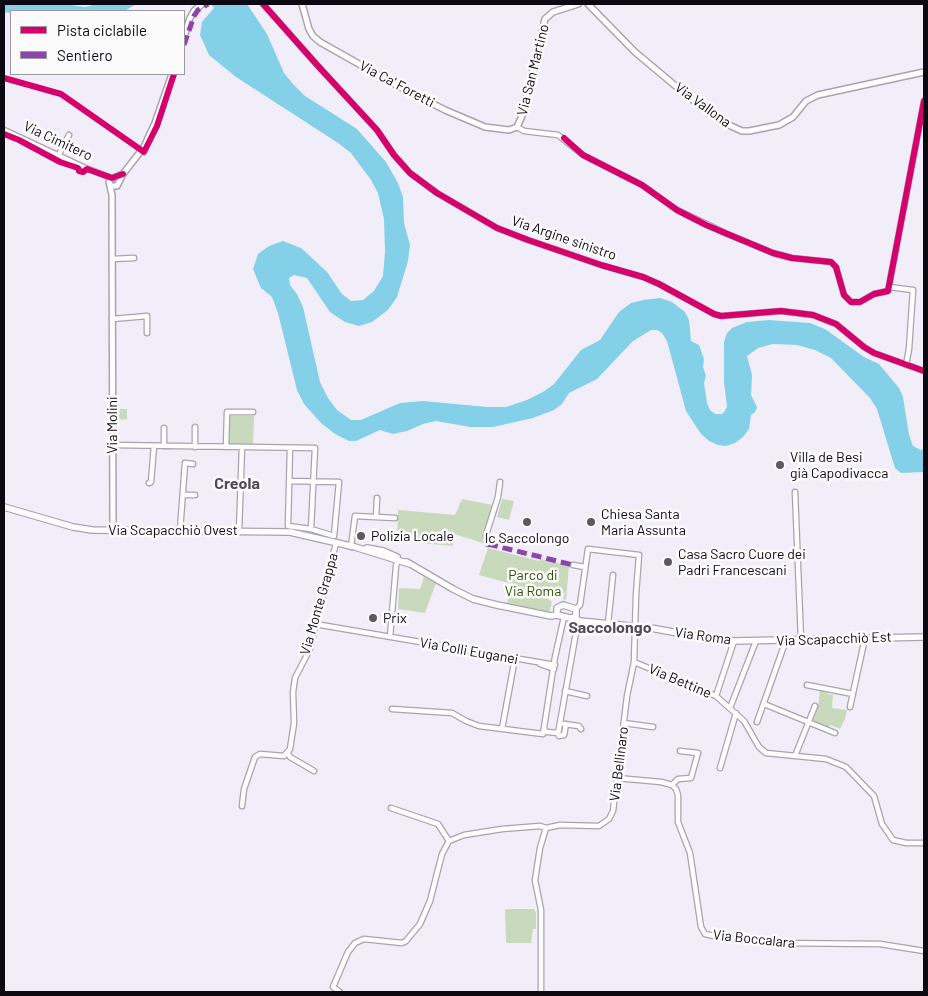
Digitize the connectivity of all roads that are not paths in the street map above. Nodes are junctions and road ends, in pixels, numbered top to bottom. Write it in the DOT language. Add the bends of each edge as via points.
graph roads {
  1 [pos="202,4"];
  2 [pos="264,4"];
  3 [pos="302,4"];
  4 [pos="578,4"];
  5 [pos="588,4"];
  6 [pos="185,34"];
  7 [pos="924,72"];
  8 [pos="172,75"];
  9 [pos="924,100"];
  10 [pos="517,127"];
  11 [pos="4,130"];
  12 [pos="70,135"];
  13 [pos="58,156"];
  14 [pos="113,182"];
  15 [pos="134,258"];
  16 [pos="112,259"];
  17 [pos="889,287"];
  18 [pos="112,319"];
  19 [pos="147,333"];
  20 [pos="906,365"];
  21 [pos="924,371"];
  22 [pos="253,412"];
  23 [pos="195,427"];
  24 [pos="164,428"];
  25 [pos="112,445"];
  26 [pos="154,446"];
  27 [pos="164,446"];
  28 [pos="194,447"];
  29 [pos="226,447"];
  30 [pos="242,447"];
  31 [pos="290,448"];
  32 [pos="193,464"];
  33 [pos="290,481"];
  34 [pos="314,481"];
  35 [pos="500,482"];
  36 [pos="149,483"];
  37 [pos="222,485"];
  38 [pos="240,485"];
  39 [pos="257,485"];
  40 [pos="795,492"];
  41 [pos="183,494"];
  42 [pos="195,495"];
  43 [pos="377,498"];
  44 [pos="4,507"];
  45 [pos="376,517"];
  46 [pos="395,518"];
  47 [pos="311,529"];
  48 [pos="113,530"];
  49 [pos="299,530"];
  50 [pos="180,531"];
  51 [pos="239,531"];
  52 [pos="323,536"];
  53 [pos="336,543"];
  54 [pos="488,544"];
  55 [pos="353,547"];
  56 [pos="398,560"];
  57 [pos="410,564"];
  58 [pos="573,565"];
  59 [pos="585,567"];
  60 [pos="613,574"];
  61 [pos="576,609"];
  62 [pos="557,615"];
  63 [pos="564,618"];
  64 [pos="576,619"];
  65 [pos="315,624"];
  66 [pos="608,624"];
  67 [pos="635,626"];
  68 [pos="390,637"];
  69 [pos="924,637"];
  70 [pos="865,638"];
  71 [pos="786,640"];
  72 [pos="801,640"];
  73 [pos="734,641"];
  74 [pos="744,641"];
  75 [pos="756,641"];
  76 [pos="555,657"];
  77 [pos="515,658"];
  78 [pos="634,662"];
  79 [pos="536,663"];
  80 [pos="548,663"];
  81 [pos="554,667"];
  82 [pos="807,685"];
  83 [pos="566,692"];
  84 [pos="853,694"];
  85 [pos="587,696"];
  86 [pos="716,696"];
  87 [pos="764,704"];
  88 [pos="815,706"];
  89 [pos="850,707"];
  90 [pos="730,708"];
  91 [pos="392,709"];
  92 [pos="736,713"];
  93 [pos="757,722"];
  94 [pos="809,722"];
  95 [pos="560,723"];
  96 [pos="624,723"];
  97 [pos="566,724"];
  98 [pos="653,727"];
  99 [pos="502,728"];
  100 [pos="581,729"];
  101 [pos="545,730"];
  102 [pos="835,733"];
  103 [pos="558,734"];
  104 [pos="680,751"];
  105 [pos="288,753"];
  106 [pos="796,756"];
  107 [pos="720,768"];
  108 [pos="314,771"];
  109 [pos="616,778"];
  110 [pos="672,785"];
  111 [pos="242,806"];
  112 [pos="391,808"];
  113 [pos="546,828"];
  114 [pos="449,841"];
  115 [pos="924,843"];
  116 [pos="924,951"];
  117 [pos="340,992"];
  118 [pos="541,992"];
  1 -- 6 [label="street" via="190,18"];
  2 -- 20 [label="street, Via Argine sinistro" via="377,130 410,173 497,228 643,277 721,316 781,312 813,315 836,324 874,353"];
  3 -- 10 [label="street, Via Ca' Foretti" via="313,36 337,51 414,94 485,127 509,130"];
  4 -- 10 [label="street, Via San Martino" via="553,12 545,19"];
  5 -- 7 [label="street, Via Vallona" via="635,52 678,88 704,109 742,131 779,125 793,117 806,101 818,95"];
  8 -- 14 [label="street" via="146,144"];
  9 -- 17 [label="street"];
  10 -- 17 [label="street" via="524,131 558,134 583,155 642,185 677,210 725,233 773,253 831,262 836,267 844,295 851,302 886,293"];
  11 -- 13 [label="street, Via Cimitero"];
  12 -- 13 [label="street"];
  13 -- 14 [label="street, Via Cimitero" via="102,174"];
  14 -- 16 [label="street, Via Molini"];
  15 -- 16 [label="street"];
  16 -- 18 [label="street, Via Molini"];
  17 -- 20 [label="street" via="913,290"];
  18 -- 19 [label="street" via="147,316"];
  18 -- 25 [label="street, Via Molini"];
  20 -- 21 [label="street, Via Argine sinistro"];
  22 -- 29 [label="street" via="227,412"];
  23 -- 28 [label="street"];
  24 -- 27 [label="street"];
  25 -- 26 [label="street"];
  25 -- 48 [label="street, Via Molini"];
  26 -- 27 [label="street"];
  26 -- 36 [label="street"];
  27 -- 28 [label="street"];
  28 -- 29 [label="street"];
  29 -- 30 [label="street"];
  30 -- 31 [label="street"];
  30 -- 38 [label="street"];
  31 -- 33 [label="street"];
  31 -- 34 [label="street" via="315,448"];
  32 -- 41 [label="street" via="185,463"];
  33 -- 34 [label="street"];
  33 -- 49 [label="street" via="288,526"];
  34 -- 47 [label="street"];
  34 -- 52 [label="street" via="339,482 335,535"];
  35 -- 54 [label="street" via="486,535"];
  37 -- 38 [label="street"];
  38 -- 39 [label="street"];
  38 -- 51 [label="street"];
  40 -- 72 [label="street"];
  41 -- 42 [label="street"];
  41 -- 50 [label="street"];
  43 -- 45 [label="street"];
  44 -- 48 [label="main road, Via Scapacchiò Ovest" via="73,527"];
  45 -- 46 [label="street"];
  45 -- 55 [label="street" via="355,516"];
  47 -- 49 [label="street"];
  47 -- 52 [label="street"];
  48 -- 50 [label="main road, Via Scapacchiò Ovest"];
  49 -- 51 [label="main road, Via Scapacchiò Ovest"];
  49 -- 52 [label="main road, Via Scapacchiò Ovest"];
  50 -- 51 [label="main road, Via Scapacchiò Ovest"];
  52 -- 53 [label="main road, Via Scapacchiò Ovest"];
  53 -- 55 [label="main road, Via Scapacchiò Ovest"];
  53 -- 65 [label="street, Via Monte Grappa"];
  55 -- 56 [label="main road"];
  55 -- 57 [label="main road" via="383,551"];
  56 -- 57 [label="main road"];
  56 -- 68 [label="street"];
  57 -- 62 [label="main road" via="473,599"];
  58 -- 59 [label="street"];
  59 -- 61 [label="street" via="580,605"];
  59 -- 67 [label="street, Via Bellinaro" via="588,549 639,555"];
  60 -- 66 [label="street"];
  61 -- 62 [label="main road" via="560,606 556,610"];
  61 -- 64 [label="main road"];
  62 -- 63 [label="main road, Via Roma"];
  63 -- 64 [label="main road, Via Roma"];
  63 -- 76 [label="street"];
  64 -- 66 [label="main road, Via Roma"];
  64 -- 83 [label="street"];
  65 -- 68 [label="street, Via Colli Euganei"];
  65 -- 105 [label="street, Via Monte Grappa" via="308,653 296,678 293,731"];
  66 -- 67 [label="main road, Via Roma"];
  67 -- 73 [label="main road, Via Roma"];
  67 -- 78 [label="street, Via Bellinaro"];
  68 -- 77 [label="street, Via Colli Euganei"];
  69 -- 70 [label="main road, Via Scapacchiò Est"];
  70 -- 72 [label="main road, Via Scapacchiò Est"];
  70 -- 84 [label="street"];
  71 -- 72 [label="main road, Via Scapacchiò Est"];
  71 -- 75 [label="main road, Via Scapacchiò Est"];
  71 -- 87 [label="street"];
  73 -- 74 [label="main road, Via Roma"];
  73 -- 86 [label="street"];
  74 -- 75 [label="main road, Via Scapacchiò Est"];
  75 -- 90 [label="street"];
  76 -- 80 [label="street"];
  76 -- 81 [label="street"];
  77 -- 79 [label="street, Via Colli Euganei"];
  77 -- 99 [label="street"];
  78 -- 86 [label="street, Via Bettine"];
  78 -- 96 [label="street, Via Bellinaro"];
  79 -- 80 [label="street, Via Colli Euganei"];
  79 -- 81 [label="street"];
  80 -- 81 [label="street, Via Colli Euganei"];
  81 -- 101 [label="street"];
  82 -- 84 [label="street"];
  83 -- 85 [label="street"];
  83 -- 95 [label="street"];
  84 -- 89 [label="street"];
  86 -- 90 [label="street, Via Bettine"];
  87 -- 93 [label="street"];
  87 -- 94 [label="street"];
  88 -- 94 [label="street"];
  90 -- 92 [label="street, Via Bettine"];
  91 -- 99 [label="street" via="452,713 479,726"];
  92 -- 106 [label="street, Via Bettine" via="764,751"];
  92 -- 107 [label="street"];
  94 -- 102 [label="street"];
  94 -- 106 [label="street"];
  95 -- 97 [label="street"];
  95 -- 103 [label="street"];
  96 -- 98 [label="street"];
  96 -- 109 [label="street, Via Bellinaro"];
  97 -- 100 [label="street"];
  97 -- 103 [label="street" via="563,736"];
  99 -- 101 [label="street" via="540,735"];
  101 -- 103 [label="street"];
  104 -- 110 [label="street" via="698,754 691,778 678,779"];
  105 -- 108 [label="street"];
  105 -- 111 [label="street" via="255,757 246,780"];
  106 -- 115 [label="street, Via Bettine" via="826,759 846,767 874,796 882,824 893,840 906,844"];
  109 -- 110 [label="street"];
  109 -- 113 [label="street, Via Bellinaro" via="613,811 602,825"];
  110 -- 116 [label="street, Via Boccalara" via="678,795 678,822 690,853 701,927 705,934 775,942 880,944"];
  112 -- 114 [label="street" via="438,824"];
  113 -- 114 [label="street, Via Bellinaro" via="502,829 464,835"];
  113 -- 118 [label="street" via="535,880 541,910"];
  114 -- 117 [label="street" via="420,924 402,943 364,939 355,942 333,987"];
}
